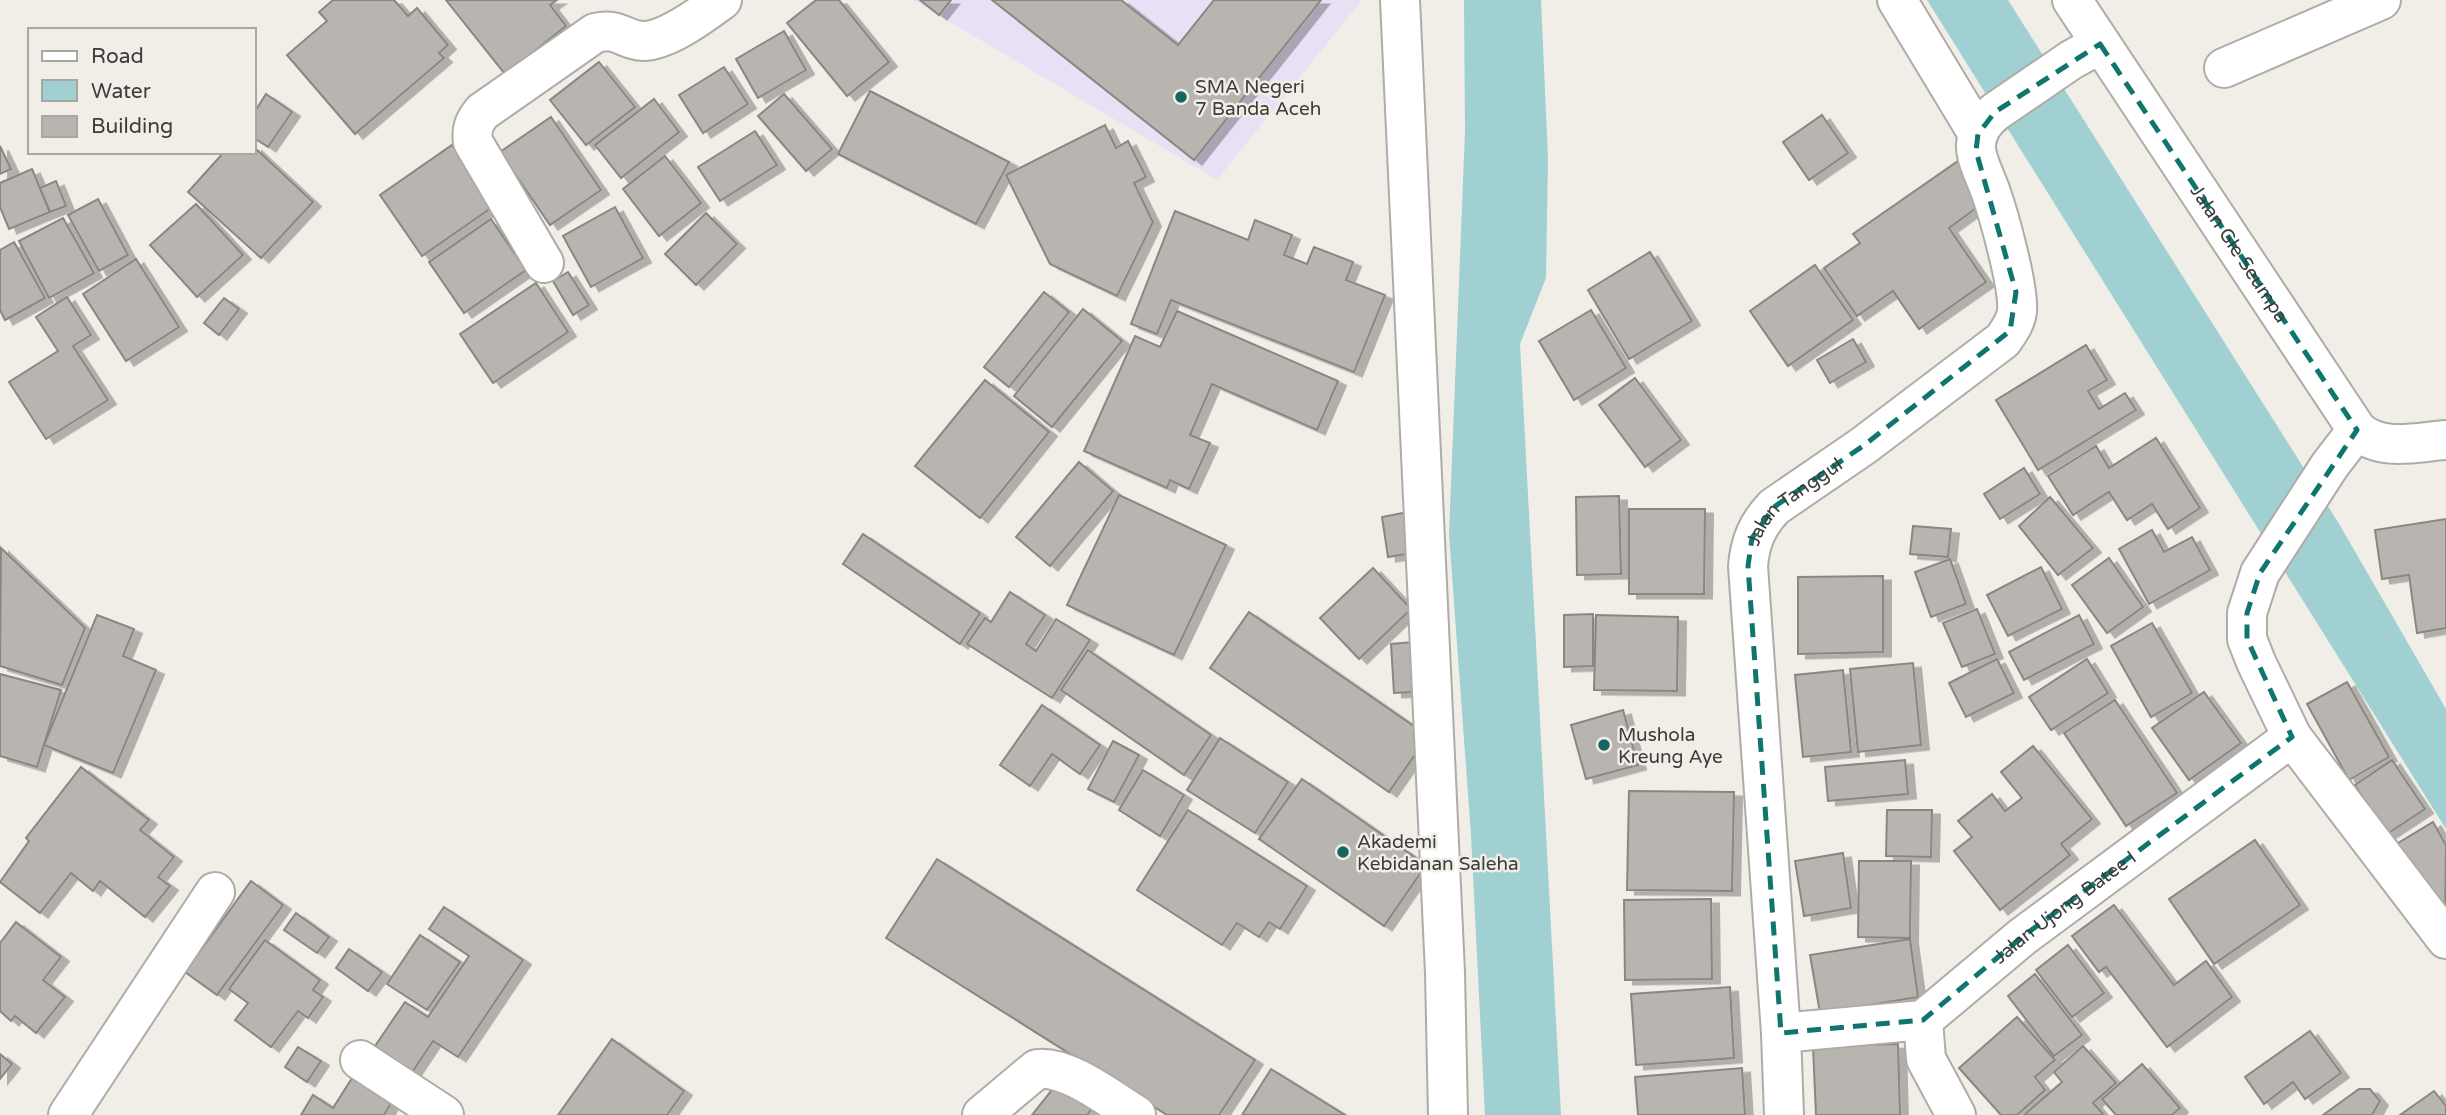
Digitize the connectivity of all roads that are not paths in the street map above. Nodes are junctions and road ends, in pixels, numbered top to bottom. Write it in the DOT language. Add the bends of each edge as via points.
graph roads {
  1 [pos="722,0"];
  2 [pos="1400,0"];
  3 [pos="1897,0"];
  4 [pos="2072,0"];
  5 [pos="2381,0"];
  6 [pos="2086,52"];
  7 [pos="2224,68"];
  8 [pos="1986,123"];
  9 [pos="544,263"];
  10 [pos="2357,430"];
  11 [pos="2446,440"];
  12 [pos="2292,737"];
  13 [pos="215,892"];
  14 [pos="2446,939"];
  15 [pos="1923,1020"];
  16 [pos="1781,1033"];
  17 [pos="360,1060"];
  18 [pos="68,1115"];
  19 [pos="444,1115"];
  20 [pos="982,1115"];
  21 [pos="1136,1115"];
  22 [pos="1448,1115"];
  23 [pos="1784,1115"];
  24 [pos="1956,1115"];
  1 -- 9 [label="street" via="660,39 643,41 610,29 595,33 475,120 473,142"];
  2 -- 22 [label="street"];
  3 -- 8 [label="street"];
  4 -- 6 [label="street, Jalan Gle Seumpa"];
  5 -- 7 [label="street"];
  6 -- 8 [label="street"];
  6 -- 10 [label="street, Jalan Gle Seumpa"];
  8 -- 16 [label="street, Jalan Tanggul" via="1976,151 2016,292 2018,310 2010,331 1863,446 1774,507 1752,538 1748,566"];
  10 -- 11 [label="street" via="2372,442 2389,445"];
  10 -- 12 [label="street" via="2260,573 2247,613 2247,639"];
  12 -- 14 [label="street"];
  12 -- 15 [label="street, Jalan Ujong Batee I" via="2022,937"];
  13 -- 18 [label="street"];
  15 -- 16 [label="street"];
  15 -- 24 [label="street" via="1926,1059"];
  16 -- 23 [label="street, Jalan Tanggul"];
  17 -- 19 [label="street"];
  20 -- 21 [label="street" via="1037,1069 1048,1067"];
}
